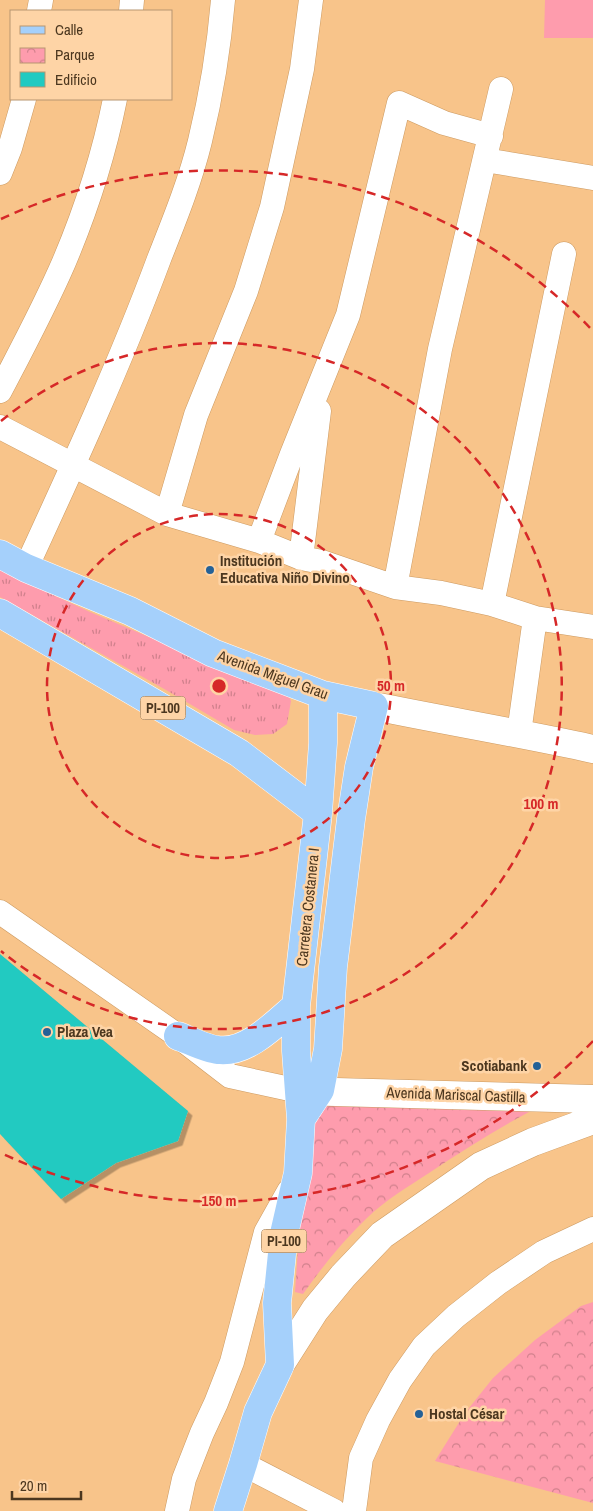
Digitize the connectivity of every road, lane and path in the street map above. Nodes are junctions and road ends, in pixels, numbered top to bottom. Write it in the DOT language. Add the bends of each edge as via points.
graph roads {
  1 [pos="223,0"];
  2 [pos="311,0"];
  3 [pos="501,89"];
  4 [pos="24,100"];
  5 [pos="115,100"];
  6 [pos="491,136"];
  7 [pos="485,160"];
  8 [pos="0,173"];
  9 [pos="593,178"];
  10 [pos="564,254"];
  11 [pos="323,380"];
  12 [pos="0,391"];
  13 [pos="0,428"];
  14 [pos="74,465"];
  15 [pos="167,514"];
  16 [pos="260,541"];
  17 [pos="0,554"];
  18 [pos="301,558"];
  19 [pos="26,568"];
  20 [pos="395,587"];
  21 [pos="492,604"];
  22 [pos="0,613"];
  23 [pos="535,618"];
  24 [pos="593,627"];
  25 [pos="324,695"];
  26 [pos="374,706"];
  27 [pos="518,733"];
  28 [pos="593,749"];
  29 [pos="318,813"];
  30 [pos="0,912"];
  31 [pos="296,1006"];
  32 [pos="178,1036"];
  33 [pos="309,1091"];
  34 [pos="593,1099"];
  35 [pos="593,1120"];
  36 [pos="298,1173"];
  37 [pos="593,1229"];
  38 [pos="280,1365"];
  39 [pos="244,1464"];
  40 [pos="177,1511"];
  41 [pos="228,1511"];
  42 [pos="334,1511"];
  43 [pos="354,1511"];
  1 -- 14 [label="street" via="207,107 184,191 150,286"];
  2 -- 15 [label="street" via="302,69 272,207 246,291 196,415"];
  3 -- 6 [label="street"];
  4 -- 8 [label="street"];
  5 -- 12 [label="street" via="81,218 40,314"];
  6 -- 7 [label="street"];
  6 -- 11 [label="street" via="444,123 399,103 348,315"];
  7 -- 9 [label="street"];
  7 -- 20 [label="street" via="440,348"];
  10 -- 21 [label="street"];
  11 -- 16 [label="street"];
  11 -- 18 [label="street"];
  13 -- 14 [label="street"];
  14 -- 15 [label="street"];
  14 -- 19 [label="street"];
  15 -- 16 [label="street"];
  16 -- 18 [label="street"];
  17 -- 19 [label="main road, Avenida Miguel Grau"];
  18 -- 20 [label="street"];
  19 -- 25 [label="main road, Avenida Miguel Grau" via="130,611 213,653"];
  20 -- 21 [label="street"];
  21 -- 23 [label="street"];
  22 -- 29 [label="main road, PI-100" via="239,753"];
  23 -- 24 [label="street"];
  23 -- 27 [label="street"];
  25 -- 26 [label="main road, Avenida Miguel Grau"];
  25 -- 29 [label="main road, Carretera Costanera I / PI-100"];
  26 -- 27 [label="main road, Avenida Miguel Grau"];
  26 -- 33 [label="main road, Carretera Costanera I / PI-100" via="359,767 351,819 333,967 328,1049"];
  27 -- 28 [label="main road, Avenida Miguel Grau"];
  29 -- 31 [label="main road, Carretera Costanera I / PI-100"];
  30 -- 32 [label="street"];
  31 -- 32 [label="main road" via="260,1038 237,1048 218,1051"];
  31 -- 33 [label="main road, Carretera Costanera I / PI-100" via="296,1051"];
  32 -- 33 [label="street" via="230,1076"];
  33 -- 34 [label="main road, Avenida Mariscal Castilla"];
  33 -- 36 [label="main road, Carretera Costanera I / PI-100" via="301,1119"];
  35 -- 38 [label="main road" via="481,1166 382,1235 315,1310"];
  36 -- 38 [label="main road, Carretera Costanera I / PI-100" via="284,1234 277,1303"];
  36 -- 40 [label="street" via="266,1232 232,1362 184,1479"];
  37 -- 43 [label="street" via="544,1252 498,1283 424,1346 400,1380 361,1458"];
  38 -- 39 [label="main road, Carretera Costanera I / PI-100" via="258,1412"];
  39 -- 41 [label="main road, Carretera Costanera I / PI-100"];
  39 -- 42 [label="street"];
}
